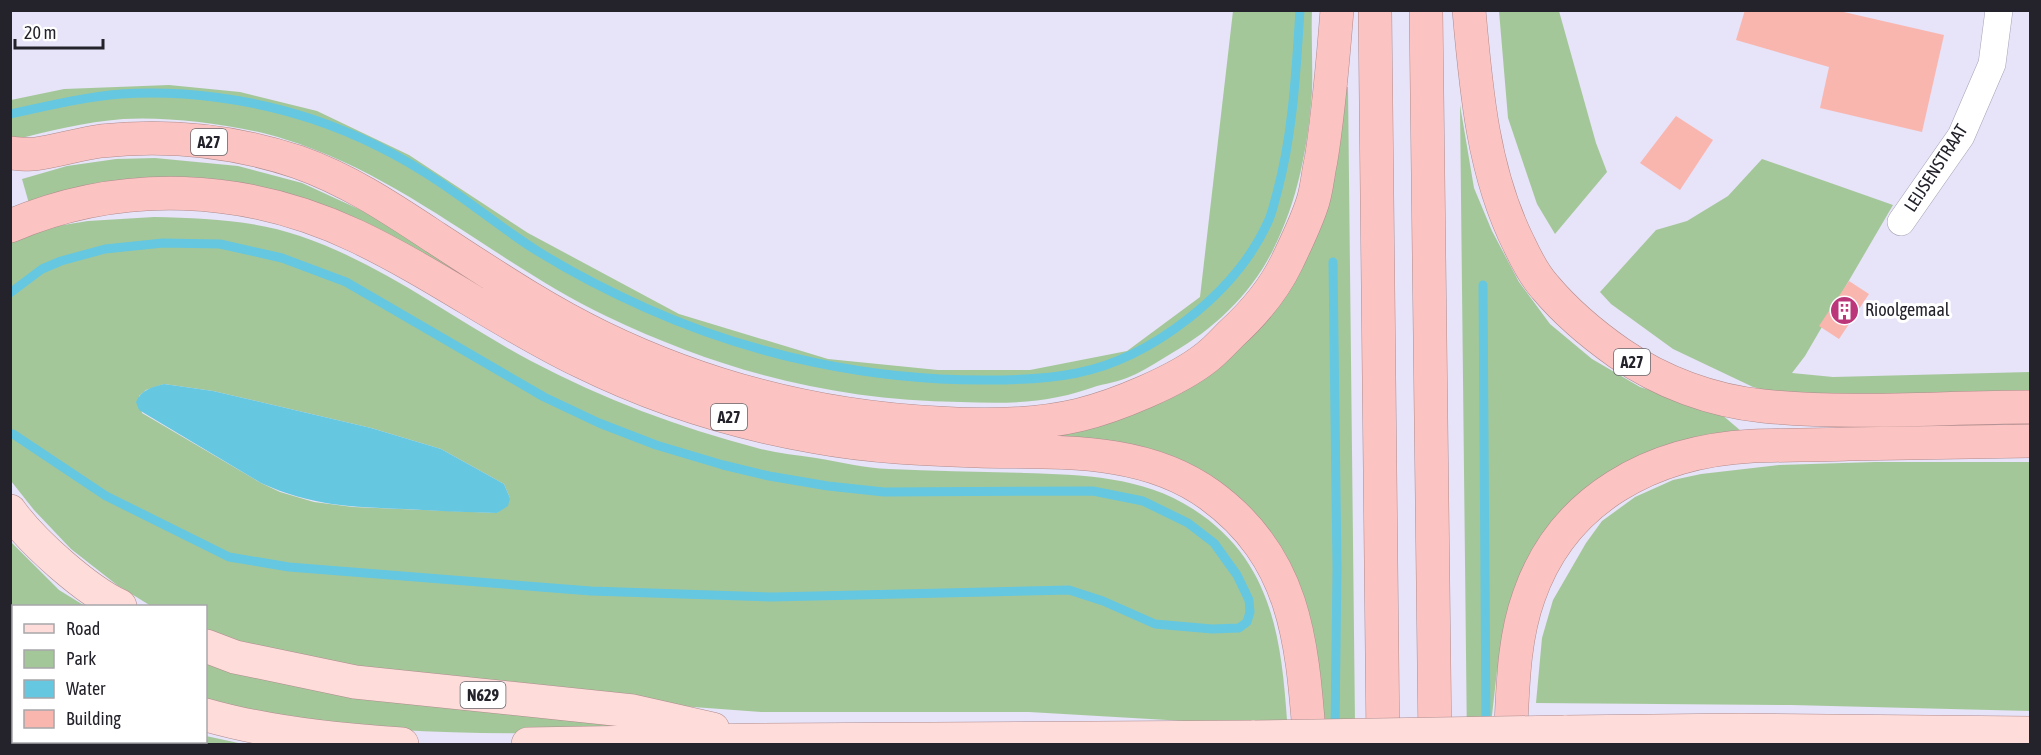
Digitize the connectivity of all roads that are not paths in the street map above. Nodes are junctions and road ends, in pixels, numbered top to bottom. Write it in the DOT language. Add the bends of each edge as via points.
graph roads {
  1 [pos="1336,10"];
  2 [pos="1375,10"];
  3 [pos="1426,10"];
  4 [pos="1469,10"];
  5 [pos="1999,10"];
  6 [pos="17,159"];
  7 [pos="1901,222"];
  8 [pos="10,226"];
  9 [pos="2031,407"];
  10 [pos="2031,441"];
  11 [pos="10,511"];
  12 [pos="118,605"];
  13 [pos="207,646"];
  14 [pos="207,715"];
  15 [pos="2031,733"];
  16 [pos="761,740"];
  17 [pos="402,744"];
  18 [pos="528,744"];
  19 [pos="1310,744"];
  20 [pos="1383,744"];
  21 [pos="1435,744"];
  22 [pos="1510,744"];
  1 -- 6 [label="highway, A27" via="1329,111 1314,199 1285,266 1252,314 1205,359 1160,385 1078,415 1041,421 962,424 875,418 779,400 694,376 567,319 345,182 268,153 200,141 136,138"];
  2 -- 20 [label="highway"];
  3 -- 21 [label="highway"];
  4 -- 9 [label="highway, A27" via="1486,149 1507,222 1544,286 1604,343 1641,368 1687,388 1723,400 1761,406 1827,410"];
  5 -- 7 [label="street, LEIJSENSTRAAT" via="1992,64 1961,136"];
  8 -- 19 [label="highway, A27" via="48,212 114,197 181,194 246,199 306,215 359,237 580,361 691,406 783,432 870,445 1087,453 1118,457 1169,472 1209,494 1230,511 1257,539 1275,567 1291,608 1304,664"];
  10 -- 22 [label="highway" via="1750,446 1694,454 1646,470 1610,489 1568,526 1552,547 1529,593 1515,655"];
  11 -- 12 [label="main road" via="50,554 105,600"];
  13 -- 16 [label="main road, N629" via="236,657 355,682 633,711"];
  14 -- 17 [label="main road" via="341,741"];
  15 -- 16 [label="main road, N629, bridge" via="1766,730"];
  16 -- 18 [label="main road, N629"];
}
